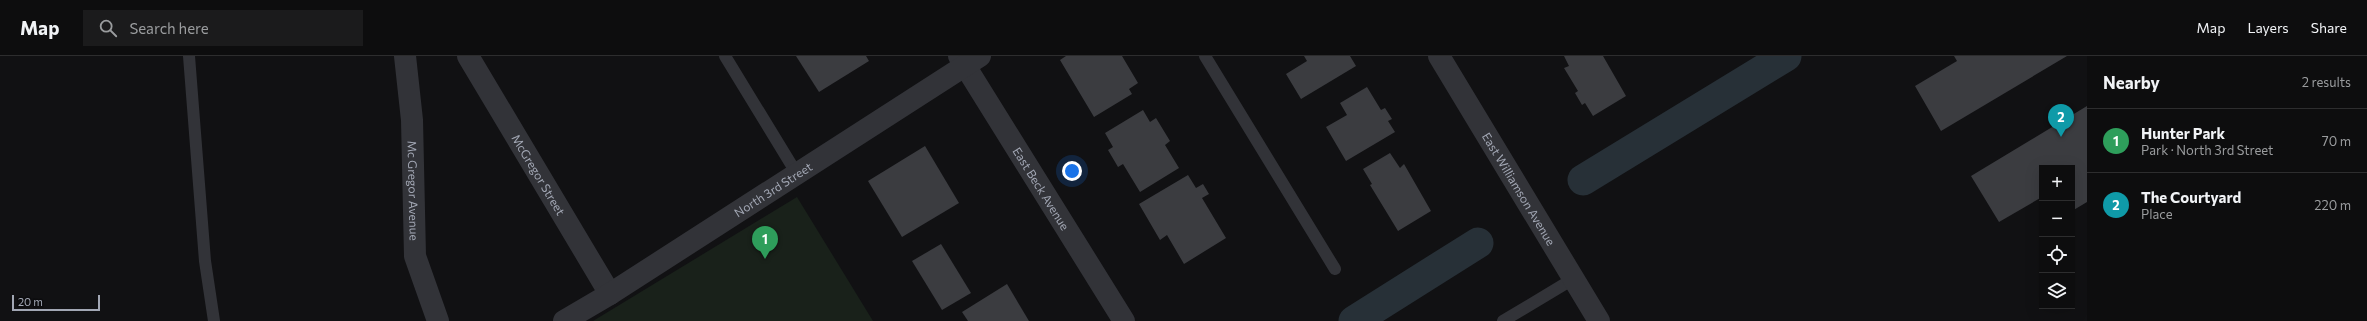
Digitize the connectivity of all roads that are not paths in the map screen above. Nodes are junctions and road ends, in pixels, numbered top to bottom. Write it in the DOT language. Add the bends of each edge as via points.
graph roads {
  1 [pos="189,56"];
  2 [pos="405,56"];
  3 [pos="468,56"];
  4 [pos="725,56"];
  5 [pos="1205,56"];
  6 [pos="1439,56"];
  7 [pos="968,59"];
  8 [pos="797,174"];
  9 [pos="1334,269"];
  10 [pos="1573,279"];
  11 [pos="610,294"];
  12 [pos="214,321"];
  13 [pos="438,321"];
  14 [pos="564,321"];
  15 [pos="1124,321"];
  16 [pos="1503,321"];
  17 [pos="1599,321"];
  1 -- 12 [label="lane" via="205,261"];
  2 -- 13 [label="street, Mc Gregor Avenue" via="412,120 415,256"];
  3 -- 11 [label="street, McGregor Street"];
  4 -- 8 [label="lane"];
  5 -- 9 [label="lane"];
  6 -- 10 [label="street, East Williamson Avenue"];
  7 -- 8 [label="street, North 3rd Street"];
  7 -- 15 [label="street, East Beck Avenue"];
  8 -- 11 [label="street, North 3rd Street"];
  10 -- 16 [label="lane"];
  10 -- 17 [label="street, East Williamson Avenue"];
  11 -- 14 [label="street, North 3rd Street"];
}
